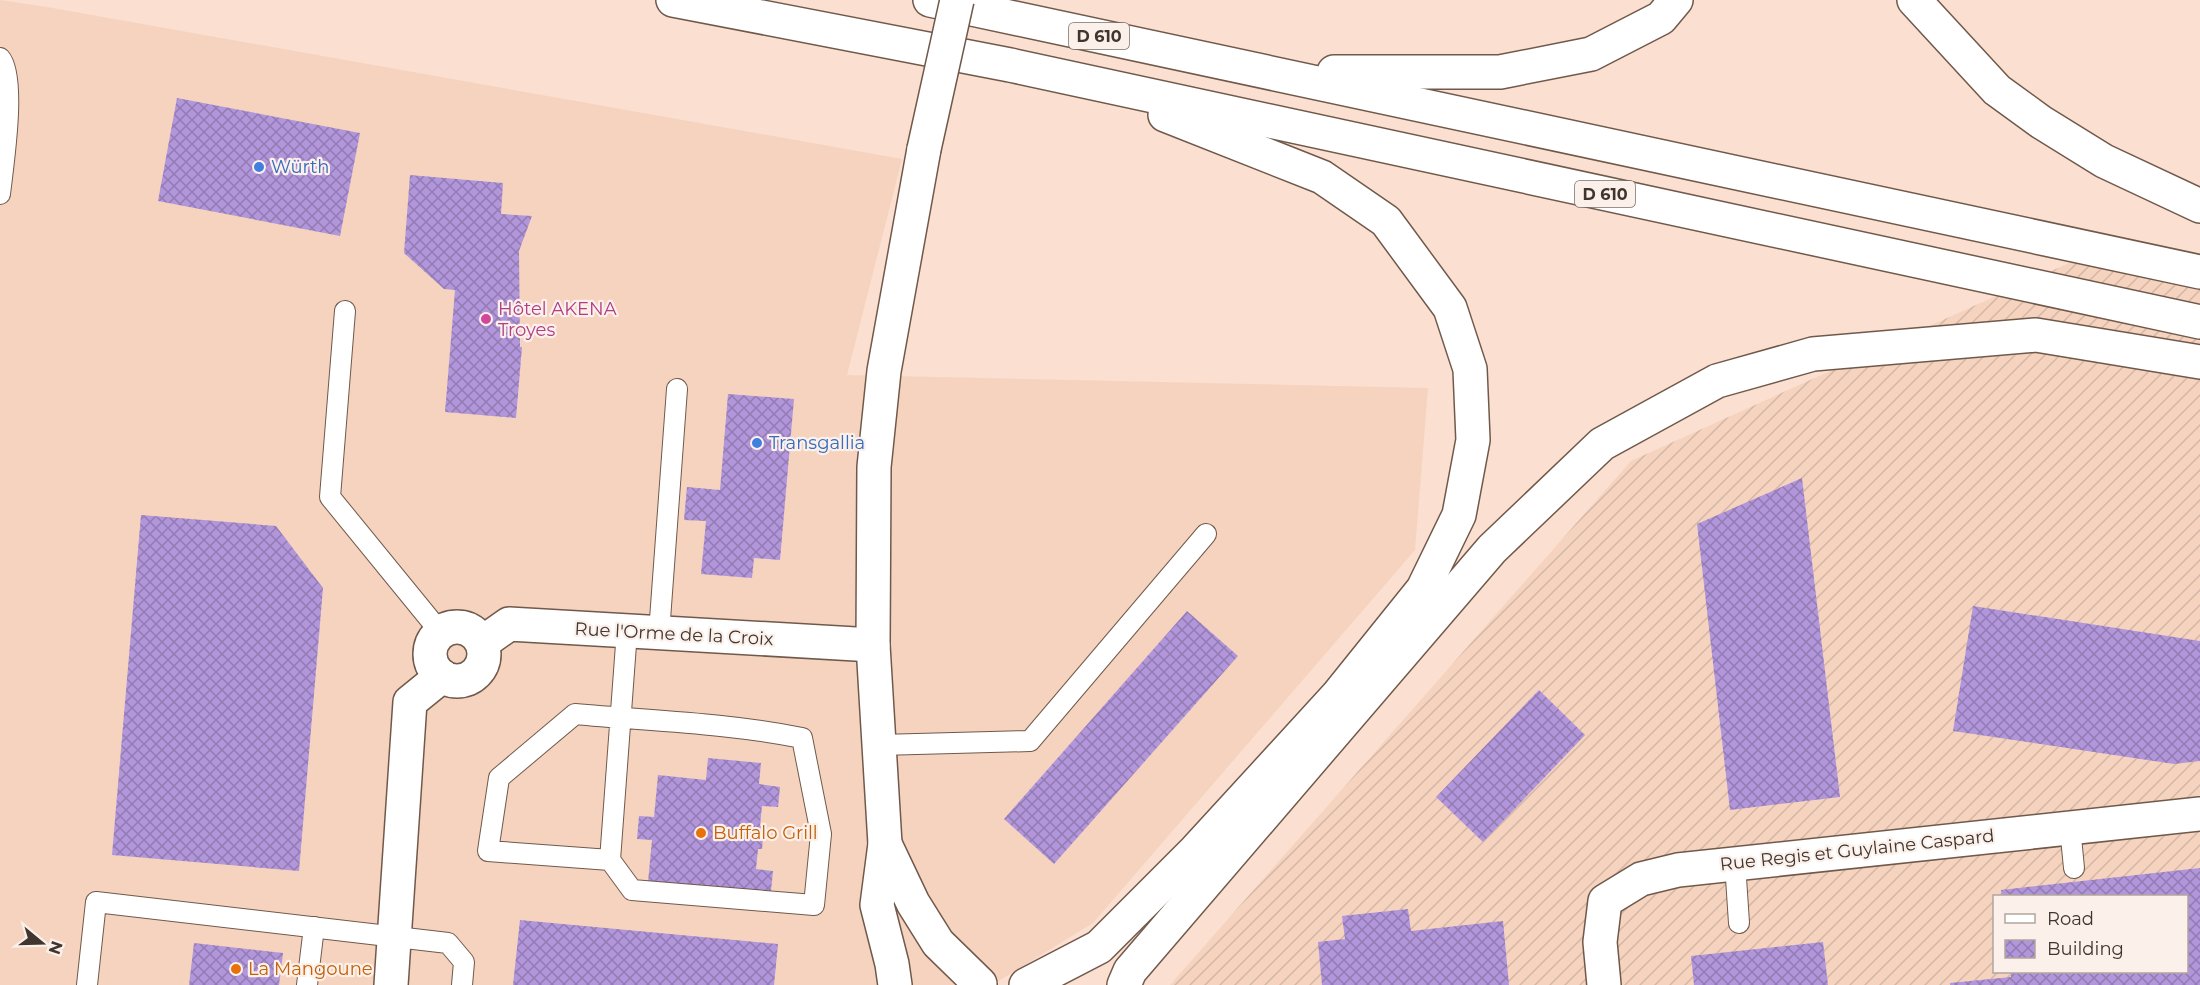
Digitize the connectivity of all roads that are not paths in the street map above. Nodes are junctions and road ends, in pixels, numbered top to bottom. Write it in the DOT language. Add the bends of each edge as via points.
graph roads {
  1 [pos="673,0"];
  2 [pos="930,0"];
  3 [pos="957,0"];
  4 [pos="1676,0"];
  5 [pos="1914,0"];
  6 [pos="0,58"];
  7 [pos="1269,73"];
  8 [pos="1074,79"];
  9 [pos="0,194"];
  10 [pos="2200,206"];
  11 [pos="2200,272"];
  12 [pos="345,311"];
  13 [pos="2200,322"];
  14 [pos="2200,362"];
  15 [pos="677,389"];
  16 [pos="1206,534"];
  17 [pos="643,632"];
  18 [pos="441,633"];
  19 [pos="482,643"];
  20 [pos="873,645"];
  21 [pos="442,676"];
  22 [pos="621,718"];
  23 [pos="880,745"];
  24 [pos="2200,814"];
  25 [pos="2070,827"];
  26 [pos="885,844"];
  27 [pos="610,861"];
  28 [pos="1735,863"];
  29 [pos="2074,868"];
  30 [pos="1739,923"];
  31 [pos="314,927"];
  32 [pos="394,936"];
  33 [pos="87,985"];
  34 [pos="307,985"];
  35 [pos="391,985"];
  36 [pos="462,985"];
  37 [pos="895,985"];
  38 [pos="979,985"];
  39 [pos="1017,985"];
  40 [pos="1026,985"];
  41 [pos="1124,985"];
  42 [pos="1604,985"];
  1 -- 8 [label="main road, D 610"];
  2 -- 7 [label="main road, D 610"];
  3 -- 20 [label="main road, bridge" via="924,149 884,371 874,467"];
  4 -- 7 [label="main road" via="1661,18 1591,54 1500,72"];
  5 -- 10 [label="main road" via="1997,90 2041,122 2104,161"];
  6 -- 9 [label="lane" via="5,63 9,100"];
  7 -- 11 [label="main road, D 610"];
  8 -- 13 [label="main road, D 610"];
  8 -- 40 [label="main road" via="1322,177 1386,221 1450,308 1470,369 1473,440 1459,515 1423,589 1337,696 1195,851 1099,947"];
  12 -- 18 [label="lane" via="330,496"];
  14 -- 41 [label="main road" via="2036,335 1813,354 1717,381 1602,444 1492,549 1130,970"];
  15 -- 17 [label="lane"];
  16 -- 23 [label="lane" via="1030,741"];
  17 -- 19 [label="main road, Rue l'Orme de la Croix" via="509,624"];
  17 -- 20 [label="main road, Rue l'Orme de la Croix"];
  17 -- 22 [label="lane"];
  18 -- 19 [label="main road" via="448,628 464,627"];
  18 -- 21 [label="main road" via="430,655"];
  19 -- 21 [label="main road" via="484,661 474,675 458,681"];
  20 -- 23 [label="main road"];
  21 -- 32 [label="main road" via="410,702"];
  22 -- 27 [label="lane"];
  22 -- 27 [label="lane" via="575,714 499,778 488,851"];
  22 -- 27 [label="lane" via="802,738 821,834 814,905 632,890"];
  23 -- 26 [label="main road"];
  24 -- 25 [label="main road, Rue Regis et Guylaine Caspard"];
  25 -- 28 [label="main road, Rue Regis et Guylaine Caspard"];
  25 -- 29 [label="lane"];
  26 -- 37 [label="main road" via="877,905"];
  26 -- 38 [label="main road" via="913,903 938,943"];
  28 -- 30 [label="lane"];
  28 -- 42 [label="main road, Rue Regis et Guylaine Caspard" via="1641,879 1605,901 1600,942"];
  31 -- 32 [label="lane"];
  31 -- 33 [label="lane" via="96,902"];
  31 -- 34 [label="lane"];
  32 -- 35 [label="main road"];
  32 -- 36 [label="lane" via="448,943 464,962"];
  38 -- 39 [label="main road"];
}
